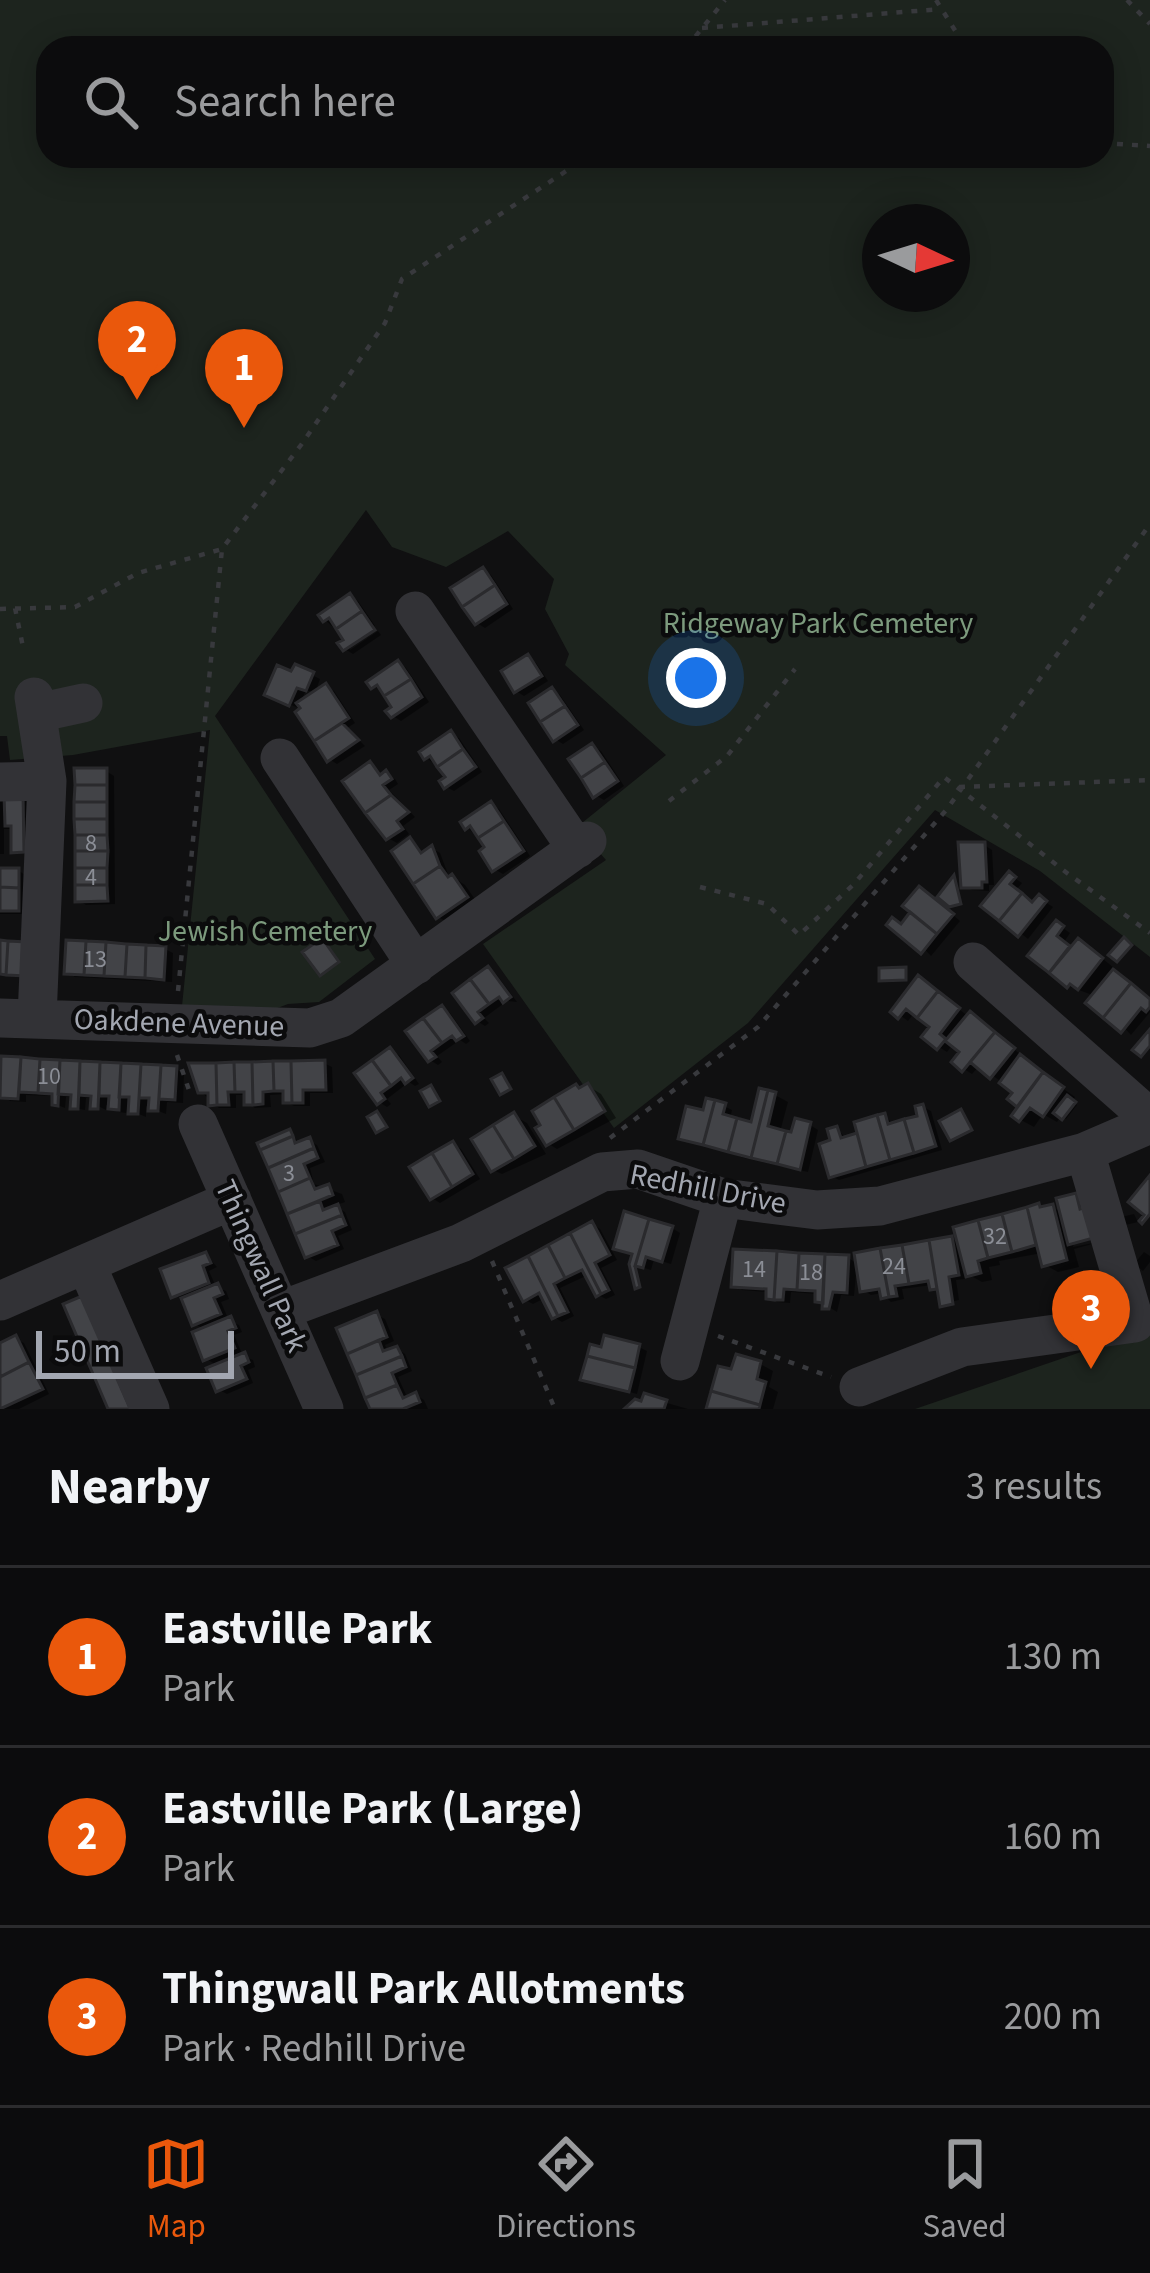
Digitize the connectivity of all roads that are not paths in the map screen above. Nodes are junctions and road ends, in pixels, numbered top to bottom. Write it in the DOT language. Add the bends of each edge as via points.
graph roads {
  1 [pos="415,611"];
  2 [pos="83,703"];
  3 [pos="280,758"];
  4 [pos="46,781"];
  5 [pos="0,782"];
  6 [pos="973,962"];
  7 [pos="416,965"];
  8 [pos="18,1018"];
  9 [pos="195,1112"];
  10 [pos="1150,1121"];
  11 [pos="1084,1152"];
  12 [pos="723,1198"];
  13 [pos="232,1200"];
  14 [pos="86,1264"];
  15 [pos="0,1301"];
  16 [pos="283,1310"];
  17 [pos="685,1343"];
  18 [pos="860,1388"];
  19 [pos="150,1409"];
  20 [pos="324,1409"];
  1 -- 7 [label="street, Oakdene Avenue" via="582,845"];
  2 -- 4 [label="street" via="35,705"];
  3 -- 7 [label="street"];
  4 -- 5 [label="street"];
  4 -- 8 [label="street"];
  6 -- 10 [label="street, Redhill Drive"];
  7 -- 8 [label="street, Oakdene Avenue" via="341,1018 310,1028"];
  9 -- 13 [label="street, Thingwall Park"];
  10 -- 11 [label="street, Redhill Drive"];
  11 -- 12 [label="street, Redhill Drive" via="880,1206 817,1210"];
  11 -- 18 [label="street" via="1135,1323 962,1347"];
  12 -- 16 [label="street, Redhill Drive" via="638,1169 602,1172 480,1233"];
  12 -- 17 [label="street"];
  13 -- 14 [label="street"];
  13 -- 16 [label="street, Thingwall Park"];
  14 -- 15 [label="street"];
  14 -- 19 [label="street"];
  16 -- 20 [label="street, Thingwall Park"];
}
